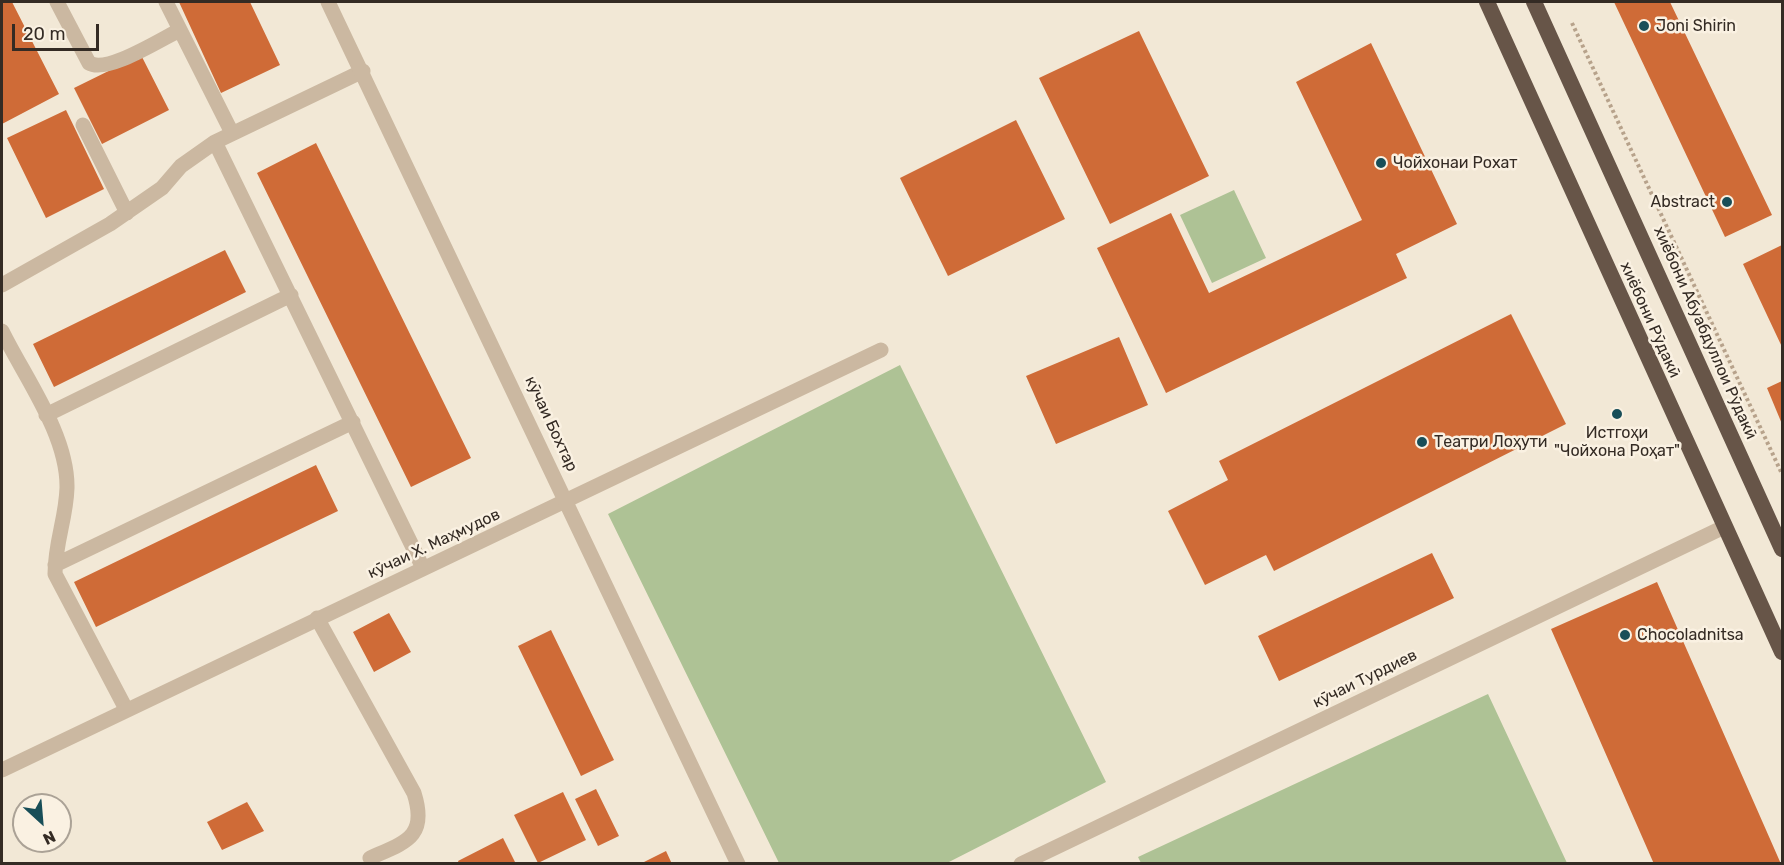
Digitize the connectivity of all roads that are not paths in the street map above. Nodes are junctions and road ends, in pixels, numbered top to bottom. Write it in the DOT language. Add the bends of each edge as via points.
graph roads {
  1 [pos="57,2"];
  2 [pos="166,2"];
  3 [pos="328,2"];
  4 [pos="1487,2"];
  5 [pos="1534,2"];
  6 [pos="180,30"];
  7 [pos="363,71"];
  8 [pos="82,125"];
  9 [pos="232,133"];
  10 [pos="215,142"];
  11 [pos="126,213"];
  12 [pos="2,285"];
  13 [pos="291,295"];
  14 [pos="2,331"];
  15 [pos="881,350"];
  16 [pos="46,415"];
  17 [pos="353,422"];
  18 [pos="567,501"];
  19 [pos="1724,527"];
  20 [pos="1782,549"];
  21 [pos="55,565"];
  22 [pos="423,568"];
  23 [pos="317,618"];
  24 [pos="1782,652"];
  25 [pos="126,709"];
  26 [pos="2,770"];
  27 [pos="370,858"];
  28 [pos="738,864"];
  29 [pos="1021,864"];
  1 -- 6 [label="street" via="88,63 94,66 106,66"];
  2 -- 6 [label="street"];
  3 -- 7 [label="street, кӯчаи Бохтар"];
  4 -- 19 [label="highway, хиёбони Рӯдакӣ"];
  5 -- 20 [label="highway, хиёбони Абуабдуллои Рӯдакӣ"];
  6 -- 9 [label="street"];
  7 -- 9 [label="street"];
  7 -- 18 [label="street, кӯчаи Бохтар"];
  8 -- 11 [label="street"];
  9 -- 10 [label="street"];
  10 -- 11 [label="street" via="195,154 162,188"];
  10 -- 13 [label="street"];
  11 -- 12 [label="street"];
  13 -- 16 [label="street"];
  13 -- 17 [label="street"];
  14 -- 16 [label="street"];
  15 -- 18 [label="street, кӯчаи Х. Маҳмудов"];
  16 -- 21 [label="street" via="64,453 67,485"];
  17 -- 21 [label="street"];
  17 -- 22 [label="street"];
  18 -- 22 [label="street, кӯчаи Х. Маҳмудов"];
  18 -- 28 [label="street, кӯчаи Бохтар"];
  19 -- 24 [label="highway, хиёбони Рӯдакӣ"];
  19 -- 29 [label="street, кӯчаи Турдиев"];
  21 -- 25 [label="street" via="55,574"];
  22 -- 23 [label="street, кӯчаи Х. Маҳмудов"];
  23 -- 25 [label="street, кӯчаи Х. Маҳмудов"];
  23 -- 27 [label="street" via="414,793 418,807 417,828 408,838"];
  25 -- 26 [label="street, кӯчаи Х. Маҳмудов"];
}
